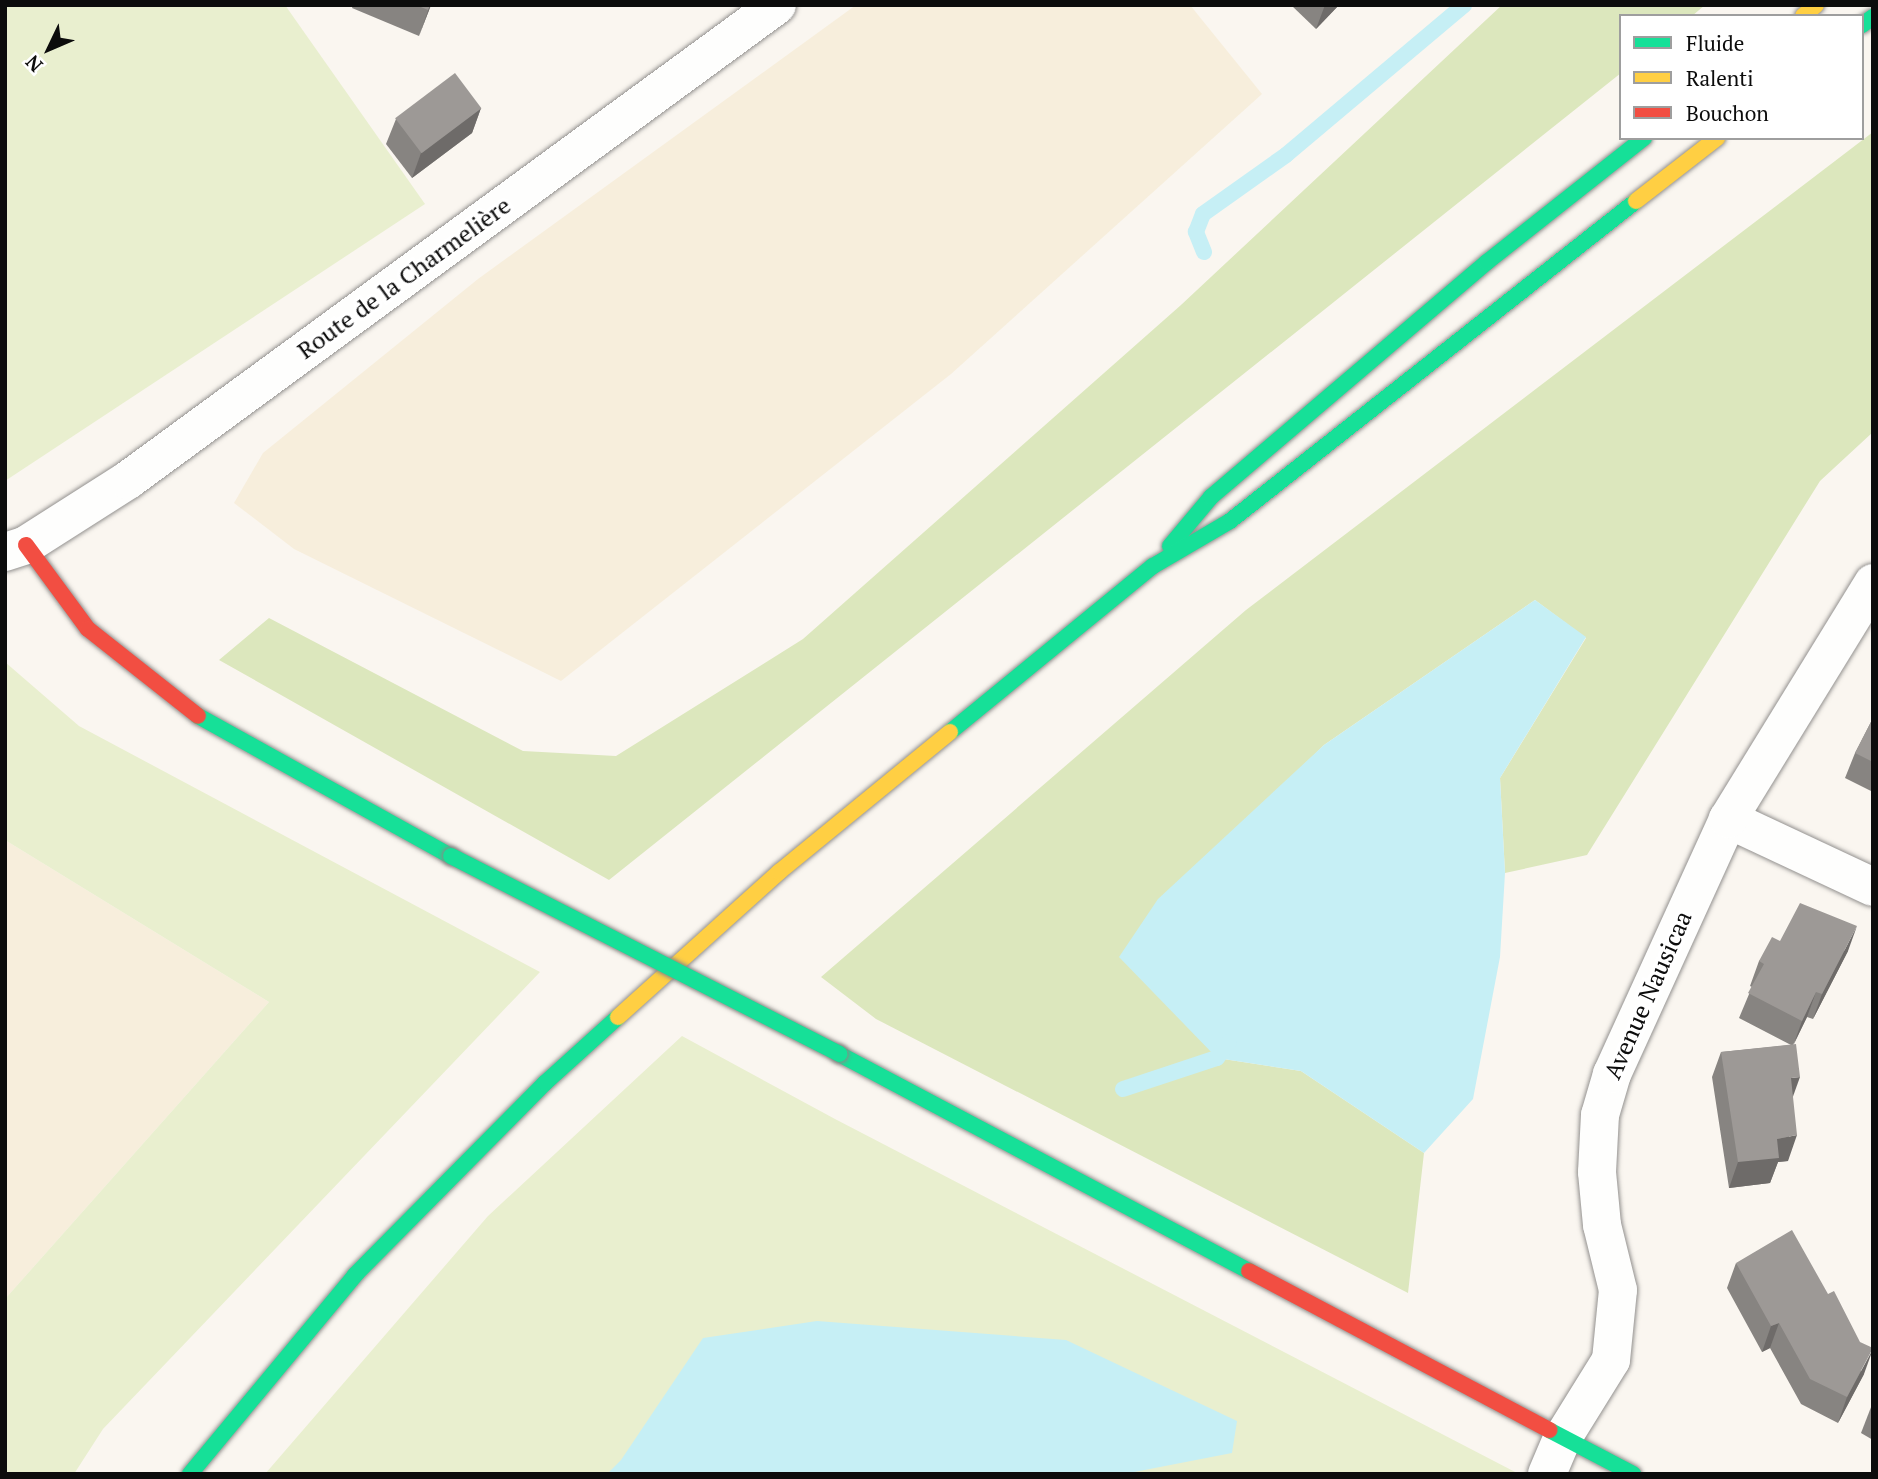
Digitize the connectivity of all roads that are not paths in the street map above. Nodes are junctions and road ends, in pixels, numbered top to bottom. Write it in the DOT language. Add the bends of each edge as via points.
graph roads {
  1 [pos="777,5"];
  2 [pos="1641,140"];
  3 [pos="1714,140"];
  4 [pos="16,548"];
  5 [pos="1153,566"];
  6 [pos="1873,583"];
  7 [pos="1728,819"];
  8 [pos="1873,887"];
  9 [pos="1562,1439"];
  10 [pos="190,1474"];
  11 [pos="1547,1474"];
  12 [pos="1633,1474"];
  1 -- 4 [label="street, Route de la Charmelière" via="128,480"];
  2 -- 5 [label="main road" via="1487,262 1211,497"];
  3 -- 5 [label="main road" via="1230,521"];
  4 -- 9 [label="main road, bridge" via="88,629 190,712 451,856 839,1054"];
  5 -- 10 [label="main road" via="779,872 545,1083 355,1275"];
  6 -- 7 [label="street, Avenue Nausicaa"];
  7 -- 8 [label="street"];
  7 -- 9 [label="street, Avenue Nausicaa" via="1612,1074 1600,1115 1597,1172 1602,1225 1618,1290 1611,1360"];
  9 -- 11 [label="street, Avenue Nausicaa"];
  9 -- 12 [label="main road"];
}
